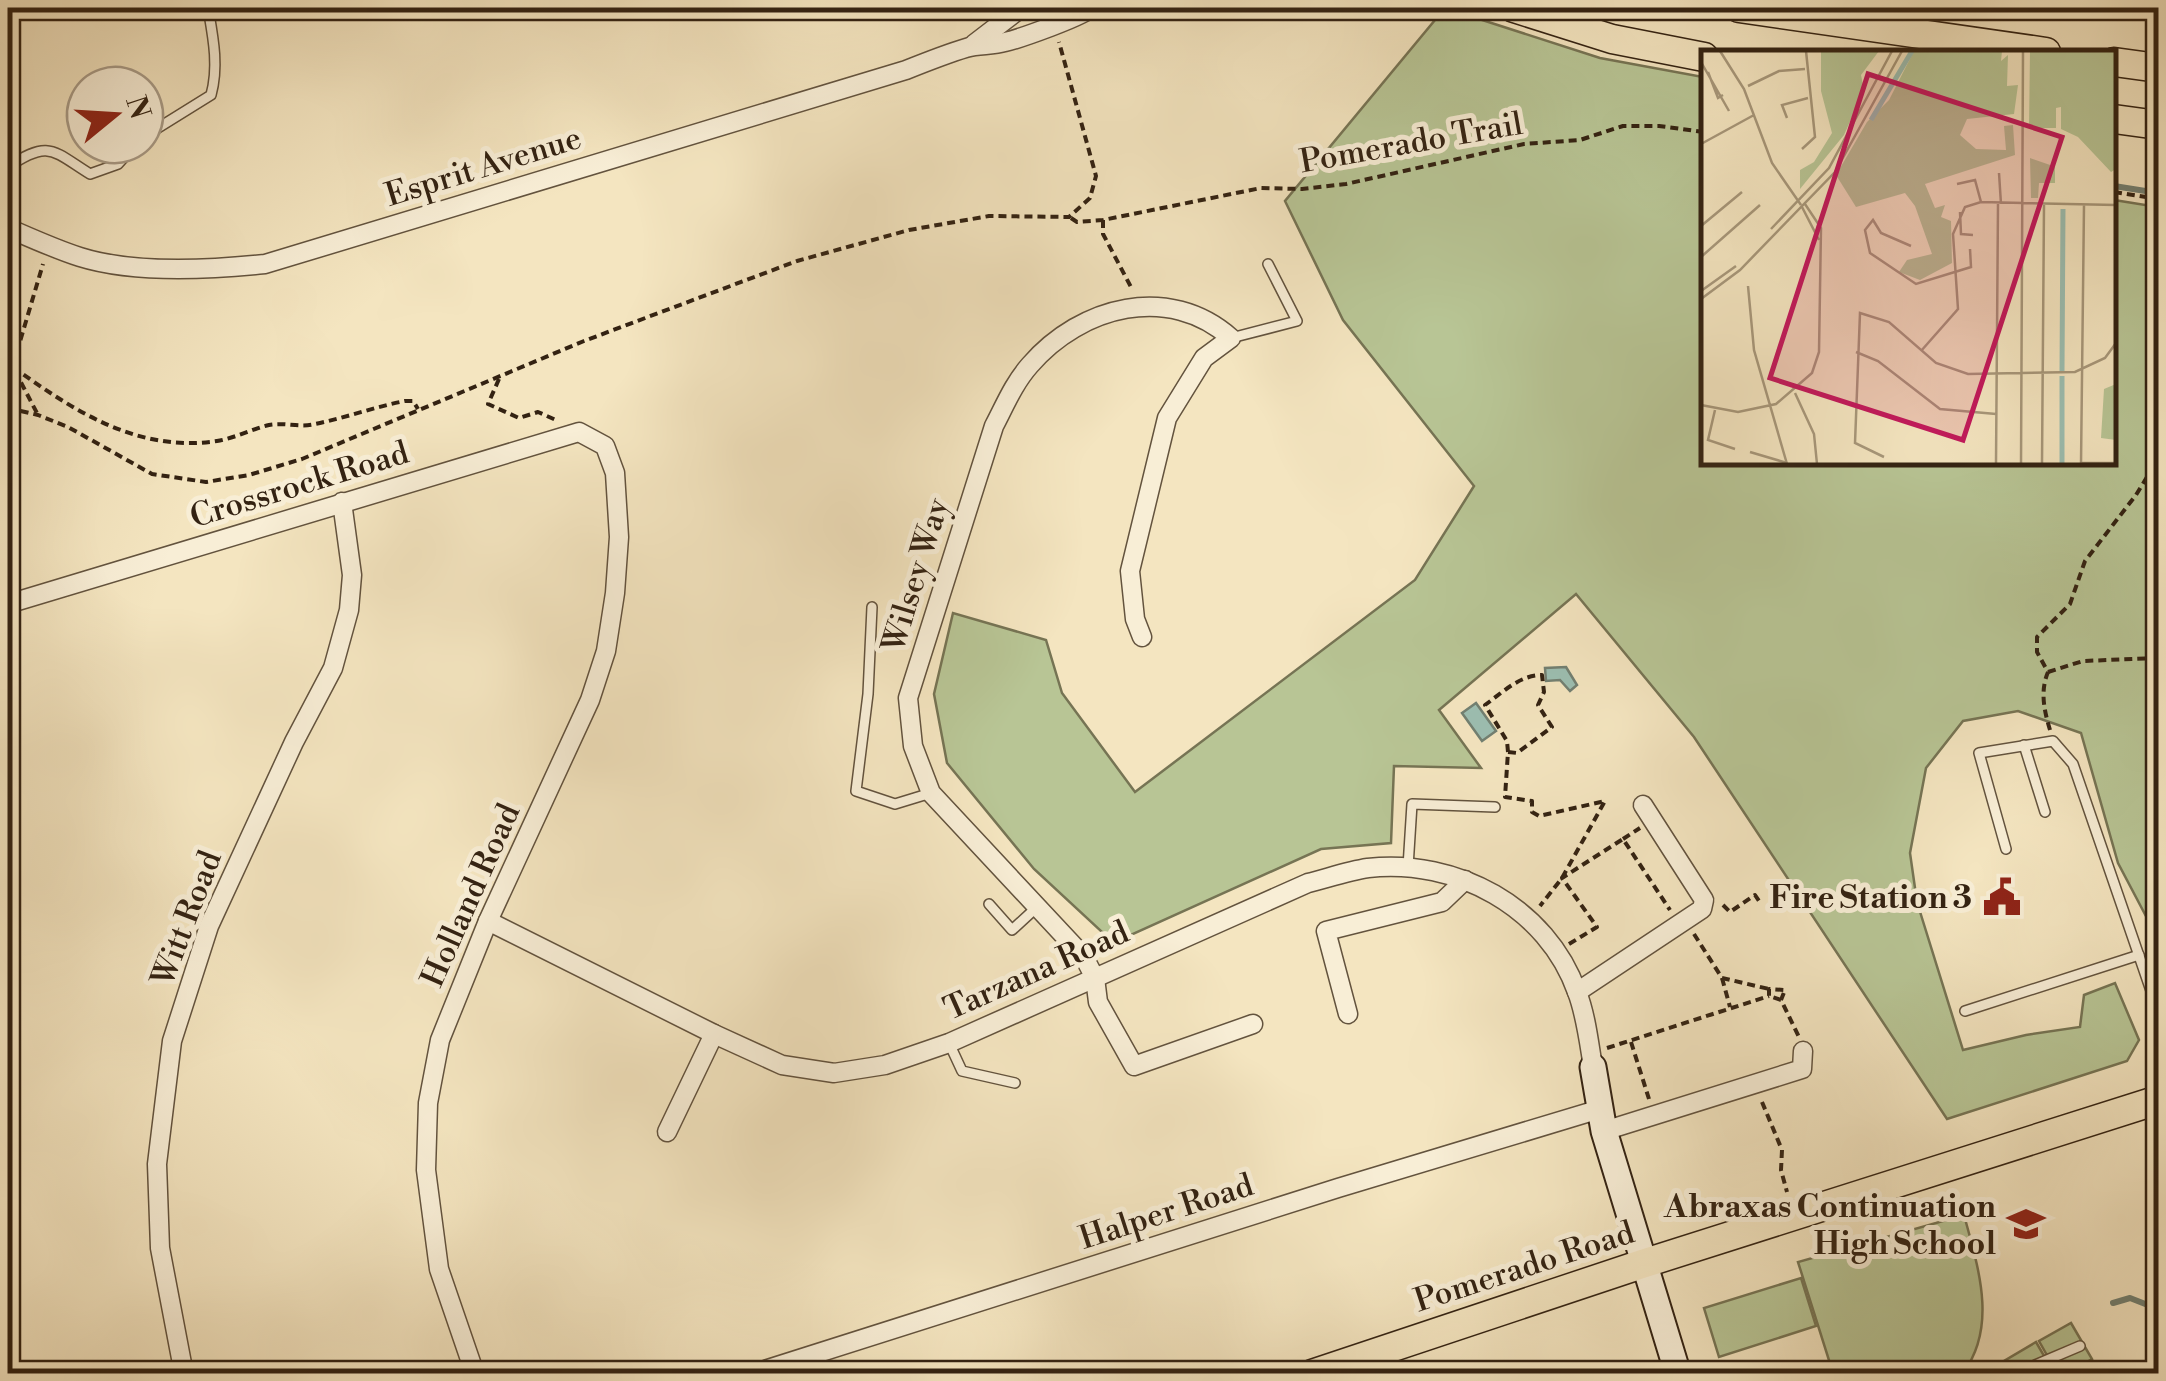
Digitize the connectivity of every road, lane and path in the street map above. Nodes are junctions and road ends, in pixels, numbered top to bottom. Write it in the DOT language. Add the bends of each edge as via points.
graph roads {
  1 [pos="208,8"];
  2 [pos="1021,8"];
  3 [pos="1092,8"];
  4 [pos="1514,8"];
  5 [pos="1738,8"];
  6 [pos="1048,15"];
  7 [pos="971,46"];
  8 [pos="2032,50"];
  9 [pos="1701,56"];
  10 [pos="2116,62"];
  11 [pos="2158,68"];
  12 [pos="2116,119"];
  13 [pos="165,125"];
  14 [pos="2158,125"];
  15 [pos="1701,132"];
  16 [pos="65,156"];
  17 [pos="78,165"];
  18 [pos="115,165"];
  19 [pos="8,166"];
  20 [pos="2116,192"];
  21 [pos="2158,199"];
  22 [pos="1069,216"];
  23 [pos="1102,220"];
  24 [pos="8,228"];
  25 [pos="50,245"];
  26 [pos="1268,264"];
  27 [pos="1137,308"];
  28 [pos="1231,338"];
  29 [pos="12,367"];
  30 [pos="498,379"];
  31 [pos="8,408"];
  32 [pos="419,410"];
  33 [pos="38,415"];
  34 [pos="579,432"];
  35 [pos="2158,459"];
  36 [pos="342,502"];
  37 [pos="8,604"];
  38 [pos="872,607"];
  39 [pos="1142,637"];
  40 [pos="2158,658"];
  41 [pos="2048,672"];
  42 [pos="2054,740"];
  43 [pos="2024,745"];
  44 [pos="1508,752"];
  45 [pos="931,793"];
  46 [pos="1643,805"];
  47 [pos="1495,808"];
  48 [pos="2046,812"];
  49 [pos="2006,849"];
  50 [pos="1408,867"];
  51 [pos="1562,878"];
  52 [pos="1465,880"];
  53 [pos="1746,902"];
  54 [pos="989,904"];
  55 [pos="1704,904"];
  56 [pos="1761,904"];
  57 [pos="1037,907"];
  58 [pos="1737,907"];
  59 [pos="1750,908"];
  60 [pos="1730,912"];
  61 [pos="1742,914"];
  62 [pos="1734,919"];
  63 [pos="488,922"];
  64 [pos="1530,922"];
  65 [pos="1682,922"];
  66 [pos="1557,952"];
  67 [pos="2139,954"];
  68 [pos="1095,978"];
  69 [pos="1722,978"];
  70 [pos="1578,992"];
  71 [pos="1769,993"];
  72 [pos="1781,1000"];
  73 [pos="1730,1009"];
  74 [pos="1965,1011"];
  75 [pos="2158,1011"];
  76 [pos="1348,1014"];
  77 [pos="1252,1024"];
  78 [pos="714,1034"];
  79 [pos="1631,1042"];
  80 [pos="948,1043"];
  81 [pos="1803,1051"];
  82 [pos="1592,1060"];
  83 [pos="1755,1082"];
  84 [pos="1015,1084"];
  85 [pos="2158,1100"];
  86 [pos="1655,1114"];
  87 [pos="1602,1120"];
  88 [pos="667,1132"];
  89 [pos="1792,1216"];
  90 [pos="1642,1264"];
  91 [pos="2080,1346"];
  92 [pos="184,1374"];
  93 [pos="475,1374"];
  94 [pos="752,1374"];
  95 [pos="1312,1374"];
  96 [pos="1678,1374"];
  97 [pos="2014,1374"];
  1 -- 13 [label="lane" via="215,52 210,94"];
  2 -- 7 [label="street, Esprit Avenue"];
  3 -- 6 [label="street, Esprit Avenue" via="1072,21"];
  4 -- 9 [label="main road" via="1612,39"];
  5 -- 8 [label="main road"];
  6 -- 7 [label="street, Esprit Avenue" via="1004,42"];
  6 -- 22 [label="path" via="1096,176 1090,198"];
  7 -- 25 [label="street, Esprit Avenue" via="265,264 214,270 120,265"];
  10 -- 11 [label="main road"];
  12 -- 14 [label="main road"];
  15 -- 23 [label="path, Pomerado Trail" via="1623,126 1346,184 1261,188"];
  16 -- 19 [label="lane" via="37,151"];
  17 -- 18 [label="lane" via="90,174"];
  20 -- 21 [label="path"];
  22 -- 23 [label="path, Pomerado Trail"];
  22 -- 30 [label="path, Pomerado Trail" via="972,219 797,261"];
  23 -- 27 [label="path"];
  24 -- 25 [label="street, Esprit Avenue"];
  25 -- 29 [label="path"];
  26 -- 28 [label="lane" via="1296,321"];
  27 -- 28 [label="street, Wilsey Way" via="1169,308 1214,323"];
  27 -- 45 [label="street, Wilsey Way" via="1082,321 1056,342 1013,388 994,426 908,698 913,746"];
  28 -- 39 [label="street" via="1204,358 1167,418 1130,571"];
  29 -- 32 [label="path" via="115,431 186,443 272,424 316,424 405,401"];
  29 -- 33 [label="path"];
  30 -- 32 [label="path, Pomerado Trail"];
  30 -- 34 [label="path" via="488,404 519,418 538,412"];
  31 -- 33 [label="path, Pomerado Trail"];
  32 -- 33 [label="path, Pomerado Trail" via="302,459 206,482 152,474"];
  34 -- 36 [label="street, Crossrock Road"];
  34 -- 63 [label="street, Holland Road" via="606,446 616,473 616,593 606,651"];
  35 -- 41 [label="path" via="2085,561 2070,604 2038,637 2037,652"];
  36 -- 37 [label="street, Crossrock Road"];
  36 -- 92 [label="street, Witt Road" via="352,575 350,610 333,668 209,926 172,1041 156,1164 159,1231"];
  38 -- 45 [label="lane" via="856,791 895,804"];
  40 -- 41 [label="path" via="2083,661"];
  41 -- 42 [label="path" via="2044,705"];
  42 -- 43 [label="lane"];
  42 -- 67 [label="lane" via="2073,764"];
  43 -- 48 [label="lane"];
  43 -- 49 [label="lane" via="1979,753"];
  44 -- 44 [label="path" via="1552,728 1538,705 1542,676 1519,680 1485,704"];
  44 -- 51 [label="path" via="1505,797 1532,800 1539,816 1606,801"];
  45 -- 57 [label="street, Wilsey Way"];
  46 -- 55 [label="street"];
  47 -- 50 [label="lane" via="1412,804"];
  50 -- 52 [label="street, Tarzana Road"];
  50 -- 68 [label="street, Tarzana Road" via="1367,868 1308,883"];
  51 -- 64 [label="path"];
  51 -- 65 [label="path" via="1622,839"];
  51 -- 66 [label="path" via="1597,926"];
  52 -- 64 [label="street, Tarzana Road" via="1483,885"];
  52 -- 76 [label="street" via="1442,902 1326,931"];
  53 -- 56 [label="path" via="1755,895"];
  53 -- 58 [label="path"];
  53 -- 59 [label="path"];
  54 -- 57 [label="lane" via="1012,930"];
  55 -- 60 [label="path"];
  55 -- 65 [label="street"];
  57 -- 68 [label="street, Wilsey Way"];
  58 -- 60 [label="path"];
  58 -- 61 [label="path"];
  60 -- 62 [label="path"];
  63 -- 78 [label="street, Tarzana Road"];
  63 -- 93 [label="street, Holland Road" via="440,1040 428,1104 426,1170 440,1268"];
  64 -- 66 [label="street, Tarzana Road"];
  65 -- 69 [label="path"];
  65 -- 70 [label="street"];
  66 -- 70 [label="street, Tarzana Road"];
  67 -- 74 [label="lane"];
  67 -- 75 [label="lane"];
  68 -- 77 [label="street, Wilsey Way" via="1098,1002 1134,1066"];
  68 -- 80 [label="street, Tarzana Road"];
  69 -- 71 [label="path"];
  69 -- 73 [label="path"];
  70 -- 82 [label="street, Tarzana Road"];
  71 -- 72 [label="path"];
  71 -- 72 [label="path" via="1785,990"];
  71 -- 73 [label="path"];
  72 -- 81 [label="path"];
  73 -- 79 [label="path"];
  78 -- 80 [label="street, Tarzana Road" via="782,1064 834,1073 885,1065"];
  78 -- 88 [label="street"];
  79 -- 82 [label="path"];
  79 -- 86 [label="path"];
  80 -- 84 [label="lane" via="962,1071"];
  81 -- 83 [label="street, Halper Road" via="1802,1070"];
  82 -- 87 [label="street"];
  83 -- 86 [label="street, Halper Road"];
  83 -- 89 [label="path" via="1782,1150"];
  85 -- 89 [label="main road, Pomerado Road"];
  86 -- 87 [label="street, Halper Road"];
  87 -- 90 [label="street"];
  87 -- 94 [label="street, Halper Road" via="1319,1194"];
  89 -- 90 [label="main road, Pomerado Road"];
  90 -- 95 [label="main road, Pomerado Road"];
  90 -- 96 [label="street"];
  91 -- 97 [label="lane"];
}
